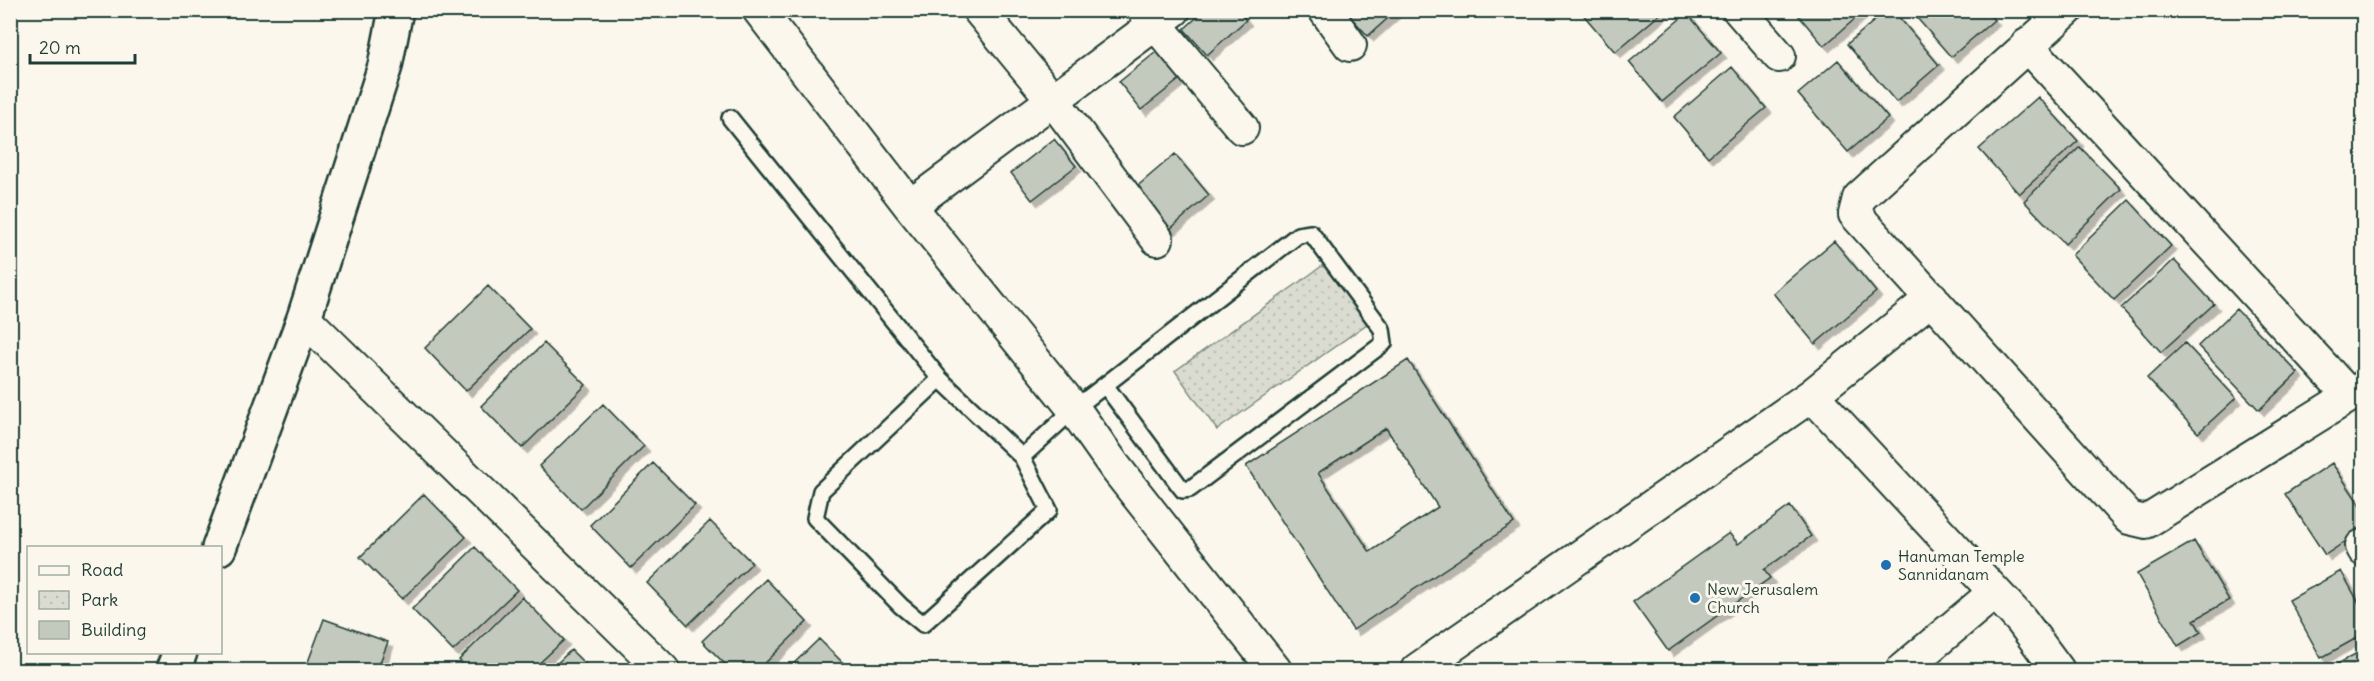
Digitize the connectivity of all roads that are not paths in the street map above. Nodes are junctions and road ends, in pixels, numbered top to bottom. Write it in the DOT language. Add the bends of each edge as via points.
graph roads {
  1 [pos="396,10"];
  2 [pos="759,10"];
  3 [pos="979,10"];
  4 [pos="1325,10"];
  5 [pos="1740,10"];
  6 [pos="2067,10"];
  7 [pos="1158,15"];
  8 [pos="1350,45"];
  9 [pos="2027,45"];
  10 [pos="1779,56"];
  11 [pos="1053,100"];
  12 [pos="730,118"];
  13 [pos="1242,128"];
  14 [pos="910,206"];
  15 [pos="1157,239"];
  16 [pos="1932,298"];
  17 [pos="304,318"];
  18 [pos="940,378"];
  19 [pos="1105,385"];
  20 [pos="2356,391"];
  21 [pos="1812,395"];
  22 [pos="1074,409"];
  23 [pos="1022,457"];
  24 [pos="220,546"];
  25 [pos="1994,593"];
  26 [pos="179,654"];
  27 [pos="173,670"];
  28 [pos="663,670"];
  29 [pos="1275,670"];
  30 [pos="1417,670"];
  31 [pos="1902,670"];
  32 [pos="2058,670"];
  1 -- 17 [label="main road" via="385,66"];
  2 -- 14 [label="street"];
  3 -- 11 [label="street"];
  4 -- 8 [label="street"];
  5 -- 10 [label="street"];
  6 -- 9 [label="street"];
  7 -- 11 [label="street"];
  7 -- 13 [label="street"];
  9 -- 16 [label="street" via="1859,198 1855,214"];
  9 -- 20 [label="street"];
  11 -- 14 [label="street"];
  11 -- 15 [label="street"];
  12 -- 18 [label="lane"];
  14 -- 22 [label="street"];
  16 -- 20 [label="street" via="2129,518 2146,522"];
  16 -- 21 [label="street"];
  17 -- 24 [label="main road"];
  17 -- 28 [label="street"];
  18 -- 23 [label="lane"];
  18 -- 23 [label="lane" via="821,491 815,518 923,624 1049,510"];
  19 -- 19 [label="lane" via="1298,235 1311,233 1382,329 1384,343 1190,489 1183,490"];
  19 -- 22 [label="lane"];
  21 -- 25 [label="street"];
  21 -- 30 [label="street"];
  22 -- 23 [label="lane"];
  22 -- 29 [label="street"];
  25 -- 31 [label="street"];
  25 -- 32 [label="street" via="2021,620"];
  26 -- 27 [label="main road"];
}
